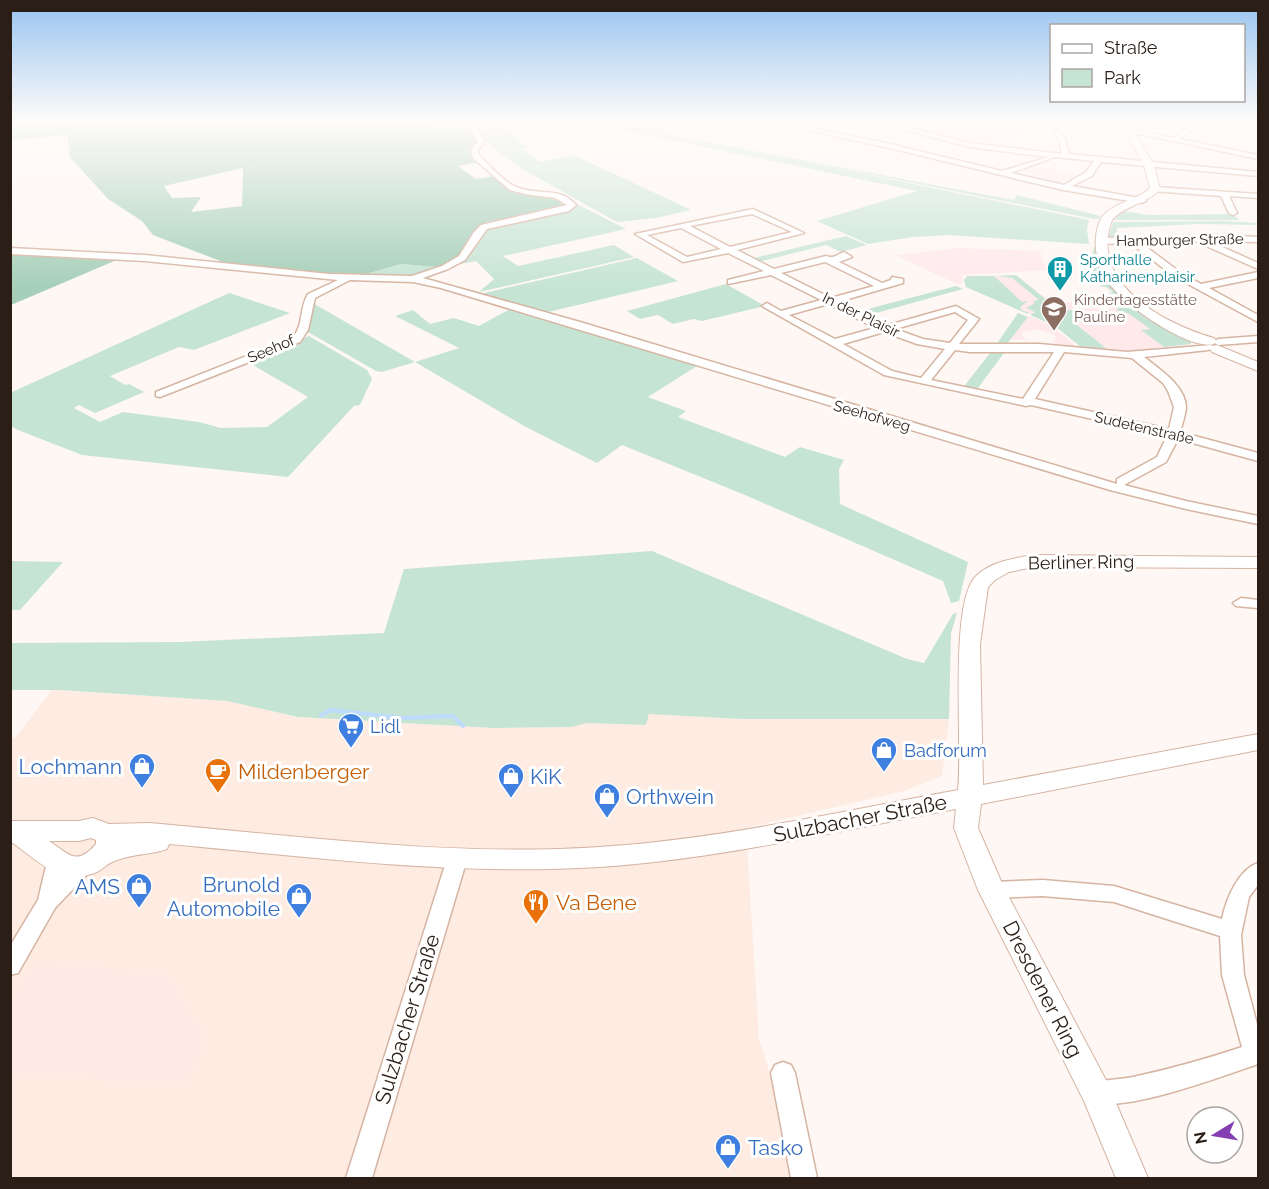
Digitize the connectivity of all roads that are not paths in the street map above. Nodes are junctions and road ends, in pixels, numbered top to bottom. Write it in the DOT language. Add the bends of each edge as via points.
graph roads {
  1 [pos="499,177"];
  2 [pos="1016,177"];
  3 [pos="1083,177"];
  4 [pos="1152,177"];
  5 [pos="1063,188"];
  6 [pos="1155,189"];
  7 [pos="1224,193"];
  8 [pos="1258,196"];
  9 [pos="1142,201"];
  10 [pos="1233,213"];
  11 [pos="682,225"];
  12 [pos="1194,238"];
  13 [pos="1258,239"];
  14 [pos="1102,241"];
  15 [pos="1134,242"];
  16 [pos="731,250"];
  17 [pos="10,251"];
  18 [pos="844,255"];
  19 [pos="686,260"];
  20 [pos="831,261"];
  21 [pos="1258,266"];
  22 [pos="698,268"];
  23 [pos="774,272"];
  24 [pos="1258,275"];
  25 [pos="352,278"];
  26 [pos="413,279"];
  27 [pos="895,279"];
  28 [pos="731,282"];
  29 [pos="881,286"];
  30 [pos="1200,287"];
  31 [pos="489,298"];
  32 [pos="830,301"];
  33 [pos="767,306"];
  34 [pos="780,314"];
  35 [pos="1258,320"];
  36 [pos="884,329"];
  37 [pos="1258,339"];
  38 [pos="834,343"];
  39 [pos="1213,345"];
  40 [pos="951,346"];
  41 [pos="1061,348"];
  42 [pos="1134,354"];
  43 [pos="1258,367"];
  44 [pos="924,382"];
  45 [pos="160,394"];
  46 [pos="1030,401"];
  47 [pos="1173,434"];
  48 [pos="1258,457"];
  49 [pos="1122,482"];
  50 [pos="1258,520"];
  51 [pos="1258,562"];
  52 [pos="1241,603"];
  53 [pos="1258,604"];
  54 [pos="1258,742"];
  55 [pos="969,797"];
  56 [pos="79,831"];
  57 [pos="14,832"];
  58 [pos="99,851"];
  59 [pos="457,859"];
  60 [pos="56,860"];
  61 [pos="1258,871"];
  62 [pos="990,890"];
  63 [pos="48,902"];
  64 [pos="1229,930"];
  65 [pos="10,966"];
  66 [pos="1257,1053"];
  67 [pos="783,1073"];
  68 [pos="1096,1092"];
  69 [pos="358,1179"];
  70 [pos="804,1179"];
  71 [pos="1132,1179"];
  1 -- 26 [label="street" via="519,191 561,197 572,205 484,227 459,260"];
  2 -- 5 [label="street"];
  3 -- 5 [label="street"];
  4 -- 6 [label="street"];
  5 -- 9 [label="street"];
  6 -- 7 [label="street"];
  6 -- 9 [label="street"];
  7 -- 8 [label="street"];
  7 -- 10 [label="street"];
  9 -- 14 [label="street" via="1115,211 1106,222"];
  11 -- 16 [label="street, In der Plaisir"];
  11 -- 16 [label="street" via="753,211 800,233"];
  11 -- 19 [label="street" via="639,234"];
  12 -- 13 [label="street, Hamburger Straße"];
  12 -- 15 [label="street, Hamburger Straße"];
  12 -- 21 [label="street"];
  14 -- 15 [label="street, Hamburger Straße"];
  14 -- 39 [label="street" via="1107,272 1117,287 1151,313"];
  15 -- 30 [label="street"];
  16 -- 19 [label="street"];
  16 -- 23 [label="street, In der Plaisir"];
  17 -- 25 [label="street, Seehof" via="145,258"];
  18 -- 20 [label="street" via="848,257"];
  19 -- 22 [label="street"];
  20 -- 23 [label="street"];
  20 -- 29 [label="street"];
  23 -- 28 [label="street"];
  23 -- 32 [label="street, In der Plaisir"];
  24 -- 30 [label="street"];
  25 -- 26 [label="street, Seehof"];
  25 -- 45 [label="street, Seehof" via="311,296 303,333 297,340"];
  26 -- 31 [label="street, Seehof"];
  27 -- 29 [label="street" via="900,281"];
  29 -- 32 [label="street"];
  30 -- 35 [label="street"];
  31 -- 50 [label="street, Seehofweg" via="1106,484 1190,507"];
  32 -- 34 [label="street"];
  32 -- 36 [label="street, In der Plaisir"];
  33 -- 34 [label="street, Sudetenstraße"];
  34 -- 38 [label="street, Sudetenstraße"];
  36 -- 38 [label="street"];
  36 -- 40 [label="street, In der Plaisir" via="914,340"];
  36 -- 40 [label="street" via="956,309 974,319"];
  37 -- 39 [label="street, In der Plaisir"];
  38 -- 44 [label="street, Sudetenstraße" via="888,374"];
  39 -- 42 [label="street, In der Plaisir"];
  39 -- 43 [label="street"];
  40 -- 41 [label="street, In der Plaisir"];
  40 -- 44 [label="street"];
  41 -- 42 [label="street, In der Plaisir"];
  41 -- 46 [label="street"];
  42 -- 47 [label="street" via="1174,391 1180,408"];
  44 -- 46 [label="street, Sudetenstraße" via="1020,404"];
  46 -- 47 [label="street, Sudetenstraße"];
  47 -- 48 [label="street, Sudetenstraße"];
  47 -- 49 [label="street" via="1162,459"];
  51 -- 55 [label="street, Berliner Ring" via="1034,561 1000,569 982,580 976,595 970,644"];
  52 -- 53 [label="street"];
  54 -- 55 [label="street, Sulzbacher Straße"];
  55 -- 59 [label="street, Sulzbacher Straße" via="666,851 580,858"];
  55 -- 62 [label="street, Dresdener Ring" via="966,828"];
  56 -- 57 [label="street, Sulzbacher Straße"];
  56 -- 58 [label="street, Sulzbacher Straße" via="99,829"];
  56 -- 60 [label="street" via="61,844"];
  57 -- 60 [label="street, Sulzbacher Straße"];
  58 -- 59 [label="street, Sulzbacher Straße" via="189,838"];
  58 -- 60 [label="street, Sulzbacher Straße" via="71,868"];
  58 -- 63 [label="street"];
  59 -- 69 [label="street, Sulzbacher Straße"];
  60 -- 63 [label="street"];
  61 -- 64 [label="street" via="1239,895"];
  62 -- 64 [label="street" via="1042,888 1114,894"];
  62 -- 68 [label="street, Dresdener Ring"];
  63 -- 65 [label="street"];
  64 -- 66 [label="street" via="1235,986"];
  66 -- 68 [label="street" via="1185,1077 1122,1091"];
  67 -- 70 [label="street"];
  68 -- 71 [label="street, Dresdener Ring"];
}
